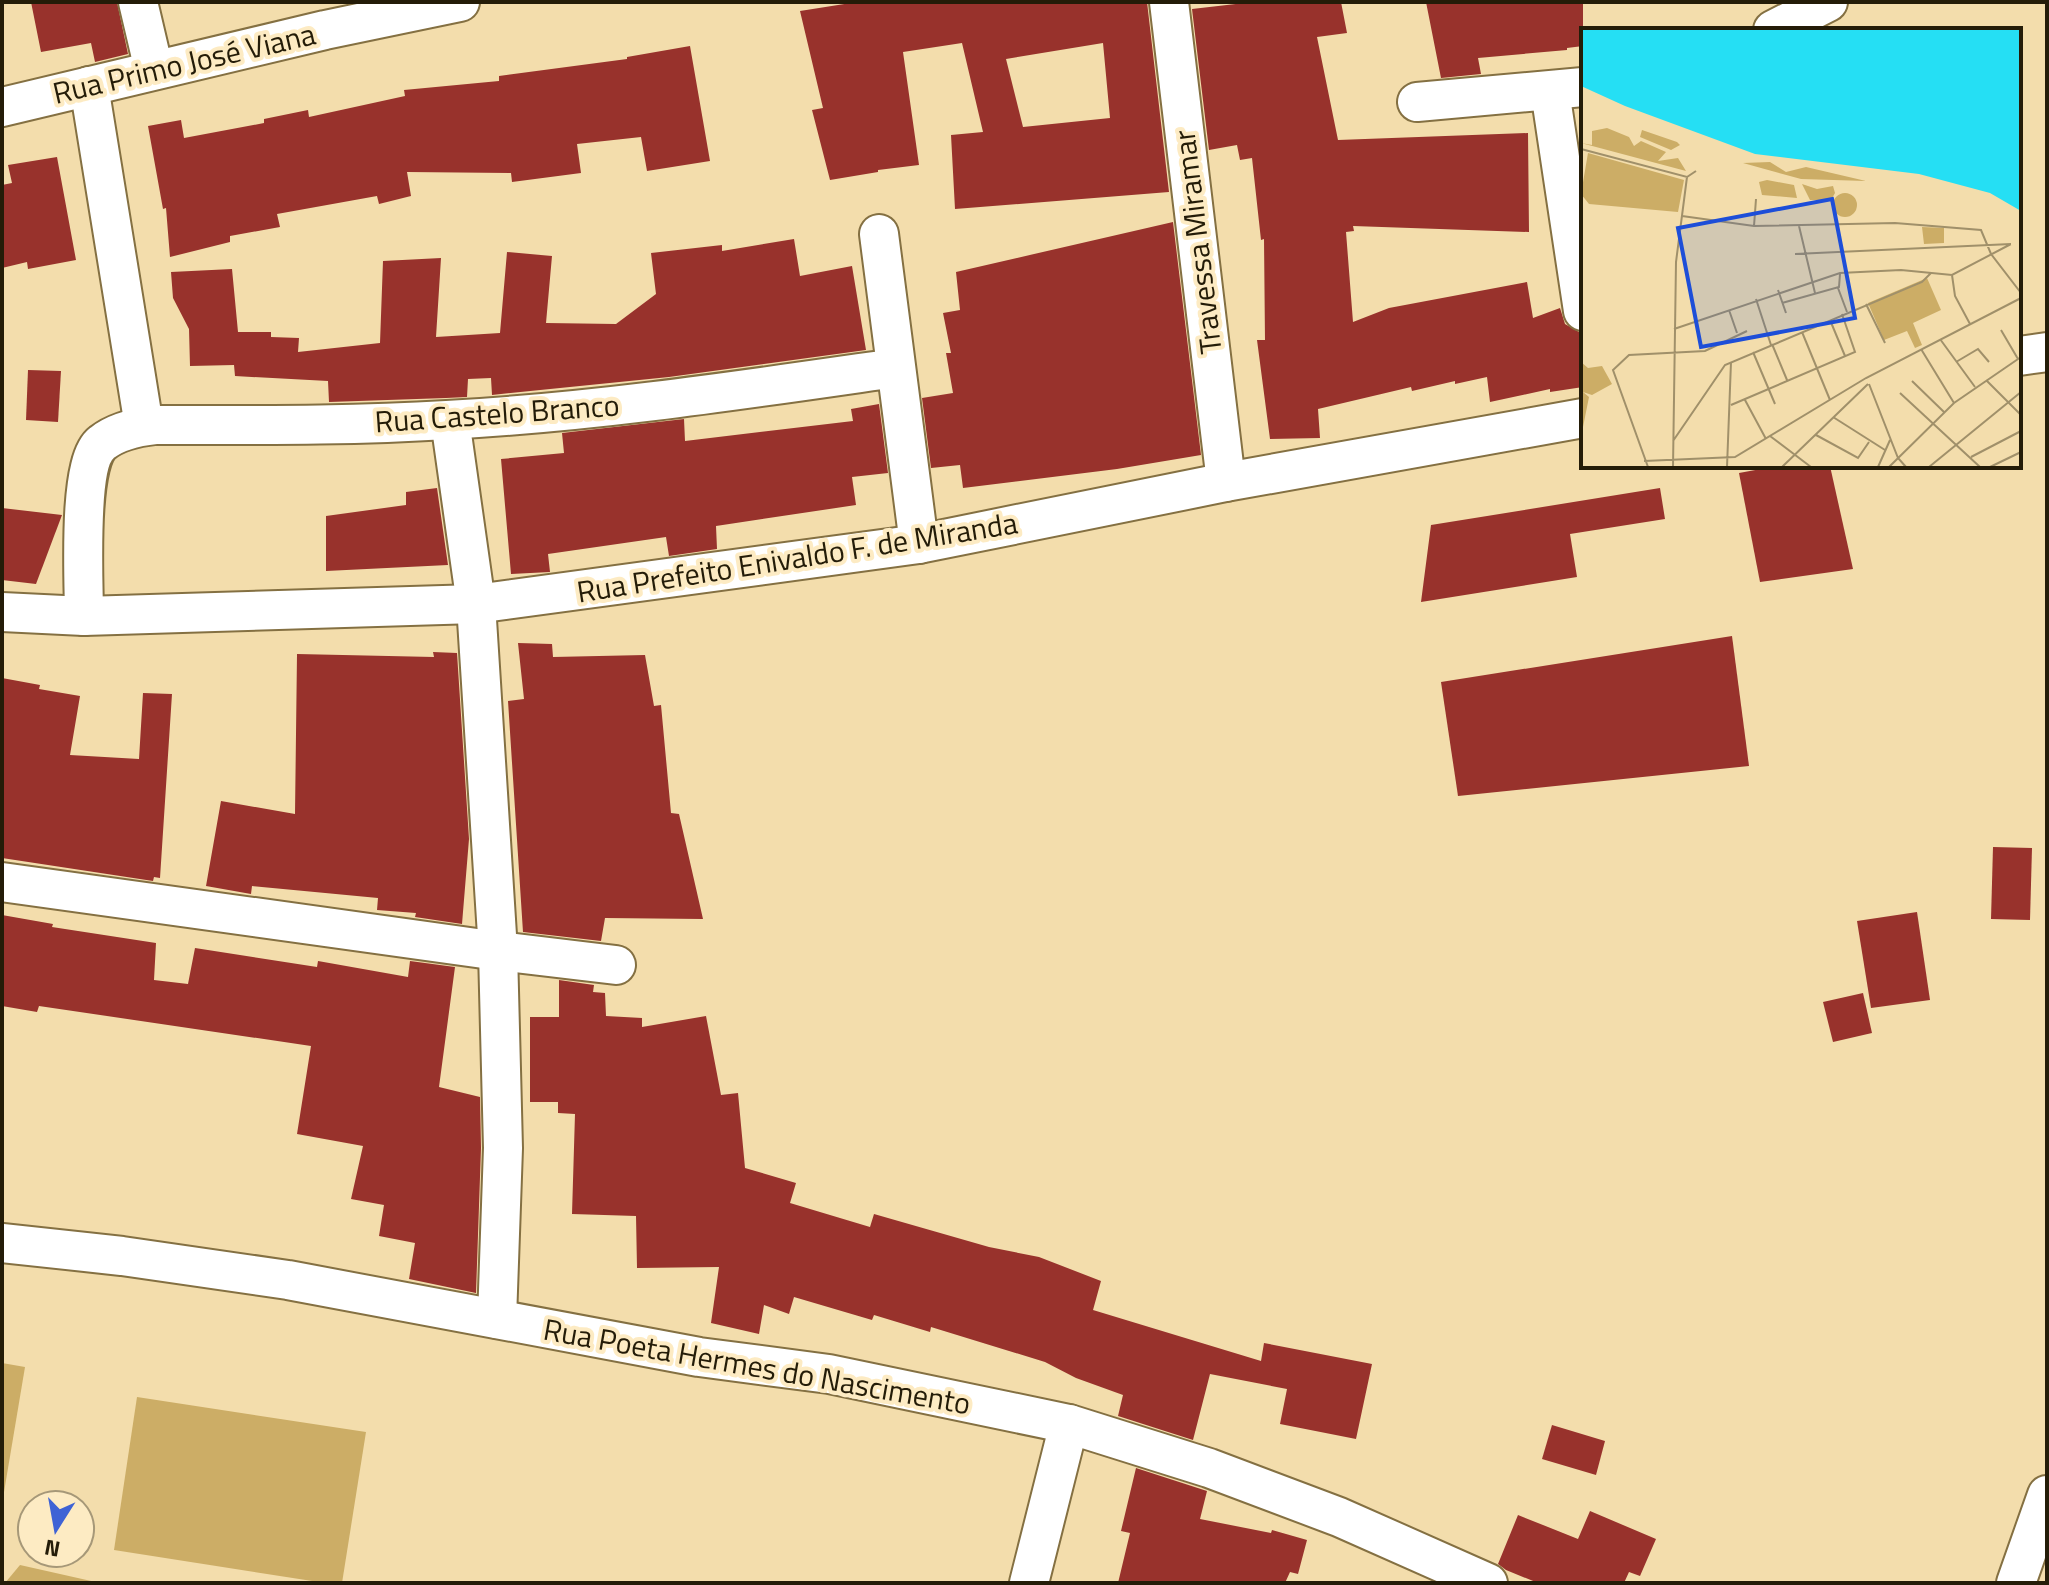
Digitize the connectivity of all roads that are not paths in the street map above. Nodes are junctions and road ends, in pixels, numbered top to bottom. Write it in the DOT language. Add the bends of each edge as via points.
graph roads {
  1 [pos="138,2"];
  2 [pos="460,2"];
  3 [pos="1169,2"];
  4 [pos="1828,2"];
  5 [pos="322,16"];
  6 [pos="1777,28"];
  7 [pos="154,70"];
  8 [pos="89,86"];
  9 [pos="1566,89"];
  10 [pos="1417,102"];
  11 [pos="2,107"];
  12 [pos="879,234"];
  13 [pos="1581,285"];
  14 [pos="2047,352"];
  15 [pos="2021,356"];
  16 [pos="895,368"];
  17 [pos="1581,418"];
  18 [pos="450,420"];
  19 [pos="144,426"];
  20 [pos="1226,482"];
  21 [pos="919,544"];
  22 [pos="476,604"];
  23 [pos="2,612"];
  24 [pos="84,616"];
  25 [pos="2,882"];
  26 [pos="498,951"];
  27 [pos="616,965"];
  28 [pos="2,1243"];
  29 [pos="497,1319"];
  30 [pos="1069,1424"];
  31 [pos="2046,1503"];
  32 [pos="1029,1583"];
  33 [pos="1488,1583"];
  34 [pos="2016,1583"];
  1 -- 7 [label="street"];
  2 -- 5 [label="street, Rua Primo José Viana"];
  3 -- 20 [label="street, Travessa Miramar"];
  4 -- 6 [label="street"];
  5 -- 7 [label="street, Rua Primo José Viana"];
  7 -- 8 [label="street, Rua Primo José Viana"];
  8 -- 11 [label="street, Rua Primo José Viana"];
  8 -- 19 [label="street"];
  9 -- 10 [label="street"];
  9 -- 13 [label="street"];
  12 -- 16 [label="street"];
  14 -- 15 [label="street"];
  16 -- 18 [label="street, Rua Castelo Branco" via="681,398"];
  16 -- 21 [label="street"];
  17 -- 20 [label="street, Rua Prefeito Enivaldo F. de Miranda"];
  18 -- 19 [label="street, Rua Castelo Branco"];
  18 -- 22 [label="street"];
  19 -- 24 [label="street, Rua Castelo Branco" via="100,444 90,461"];
  20 -- 21 [label="street, Rua Prefeito Enivaldo F. de Miranda"];
  21 -- 22 [label="street, Rua Prefeito Enivaldo F. de Miranda"];
  22 -- 24 [label="street, Rua Prefeito Enivaldo F. de Miranda"];
  22 -- 26 [label="street"];
  23 -- 24 [label="street, Rua Prefeito Enivaldo F. de Miranda"];
  25 -- 26 [label="street"];
  26 -- 27 [label="street"];
  26 -- 29 [label="street" via="503,1148"];
  28 -- 29 [label="street, Rua Poeta Hermes do Nascimento" via="288,1280"];
  29 -- 30 [label="street, Rua Poeta Hermes do Nascimento" via="699,1357 829,1374"];
  30 -- 32 [label="street"];
  30 -- 33 [label="street, Rua Poeta Hermes do Nascimento" via="1339,1517"];
  31 -- 34 [label="street"];
}
